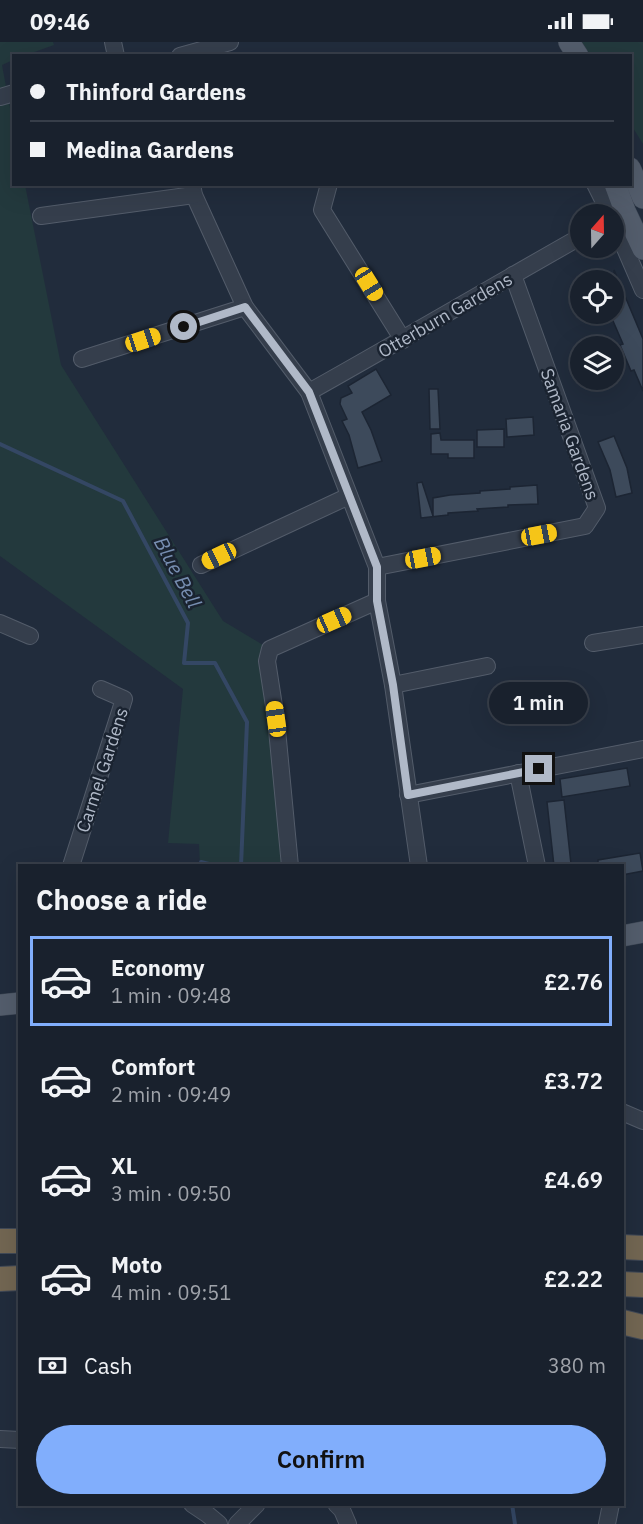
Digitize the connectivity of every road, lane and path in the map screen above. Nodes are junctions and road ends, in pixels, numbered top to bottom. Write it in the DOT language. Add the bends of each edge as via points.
graph roads {
  1 [pos="230,42"];
  2 [pos="567,42"];
  3 [pos="187,54"];
  4 [pos="576,54"];
  5 [pos="632,173"];
  6 [pos="328,186"];
  7 [pos="596,186"];
  8 [pos="615,186"];
  9 [pos="193,190"];
  10 [pos="643,198"];
  11 [pos="607,204"];
  12 [pos="615,204"];
  13 [pos="41,216"];
  14 [pos="624,227"];
  15 [pos="624,240"];
  16 [pos="570,243"];
  17 [pos="643,249"];
  18 [pos="513,275"];
  19 [pos="643,290"];
  20 [pos="245,307"];
  21 [pos="404,340"];
  22 [pos="82,359"];
  23 [pos="309,392"];
  24 [pos="350,496"];
  25 [pos="201,565"];
  26 [pos="377,567"];
  27 [pos="377,601"];
  28 [pos="0,623"];
  29 [pos="643,635"];
  30 [pos="30,636"];
  31 [pos="593,643"];
  32 [pos="487,666"];
  33 [pos="393,685"];
  34 [pos="101,689"];
  35 [pos="643,749"];
  36 [pos="518,773"];
  37 [pos="408,795"];
  38 [pos="72,864"];
  39 [pos="290,864"];
  40 [pos="419,864"];
  41 [pos="537,864"];
  42 [pos="643,932"];
  43 [pos="624,936"];
  44 [pos="18,1003"];
  45 [pos="0,1005"];
  46 [pos="624,1113"];
  47 [pos="643,1121"];
  48 [pos="643,1240"];
  49 [pos="0,1241"];
  50 [pos="18,1241"];
  51 [pos="624,1241"];
  52 [pos="624,1247"];
  53 [pos="643,1248"];
  54 [pos="18,1278"];
  55 [pos="0,1279"];
  56 [pos="624,1284"];
  57 [pos="643,1285"];
  58 [pos="624,1322"];
  59 [pos="643,1327"];
  60 [pos="0,1438"];
  61 [pos="18,1440"];
  62 [pos="195,1506"];
  63 [pos="255,1506"];
  64 [pos="338,1506"];
  65 [pos="611,1506"];
  66 [pos="219,1524"];
  67 [pos="237,1524"];
  68 [pos="348,1524"];
  69 [pos="607,1524"];
  1 -- 3 [label="street"];
  2 -- 4 [label="main road"];
  5 -- 10 [label="main road"];
  6 -- 21 [label="street" via="322,210"];
  7 -- 11 [label="street"];
  8 -- 12 [label="main road"];
  9 -- 13 [label="street"];
  9 -- 20 [label="street"];
  14 -- 17 [label="main road"];
  15 -- 19 [label="street"];
  16 -- 18 [label="street, Otterburn Gardens"];
  18 -- 21 [label="street, Otterburn Gardens"];
  18 -- 26 [label="street, Samaria Gardens" via="597,508 585,526"];
  20 -- 22 [label="street"];
  20 -- 23 [label="street"];
  21 -- 23 [label="street, Otterburn Gardens"];
  23 -- 24 [label="street"];
  24 -- 25 [label="street"];
  24 -- 26 [label="street"];
  26 -- 27 [label="street"];
  27 -- 33 [label="street"];
  27 -- 39 [label="street" via="270,650 267,661"];
  28 -- 30 [label="street"];
  29 -- 31 [label="street"];
  32 -- 33 [label="street"];
  33 -- 37 [label="street"];
  34 -- 38 [label="street, Carmel Gardens" via="124,699"];
  35 -- 36 [label="street"];
  36 -- 37 [label="street"];
  36 -- 41 [label="street"];
  37 -- 40 [label="street"];
  42 -- 43 [label="main road"];
  44 -- 45 [label="main road"];
  46 -- 47 [label="street"];
  48 -- 51 [label="highway"];
  49 -- 50 [label="highway"];
  52 -- 53 [label="highway"];
  54 -- 55 [label="highway"];
  56 -- 57 [label="highway"];
  58 -- 59 [label="highway"];
  60 -- 61 [label="street"];
  62 -- 66 [label="street"];
  63 -- 67 [label="street"];
  64 -- 68 [label="street"];
  65 -- 69 [label="street"];
}
